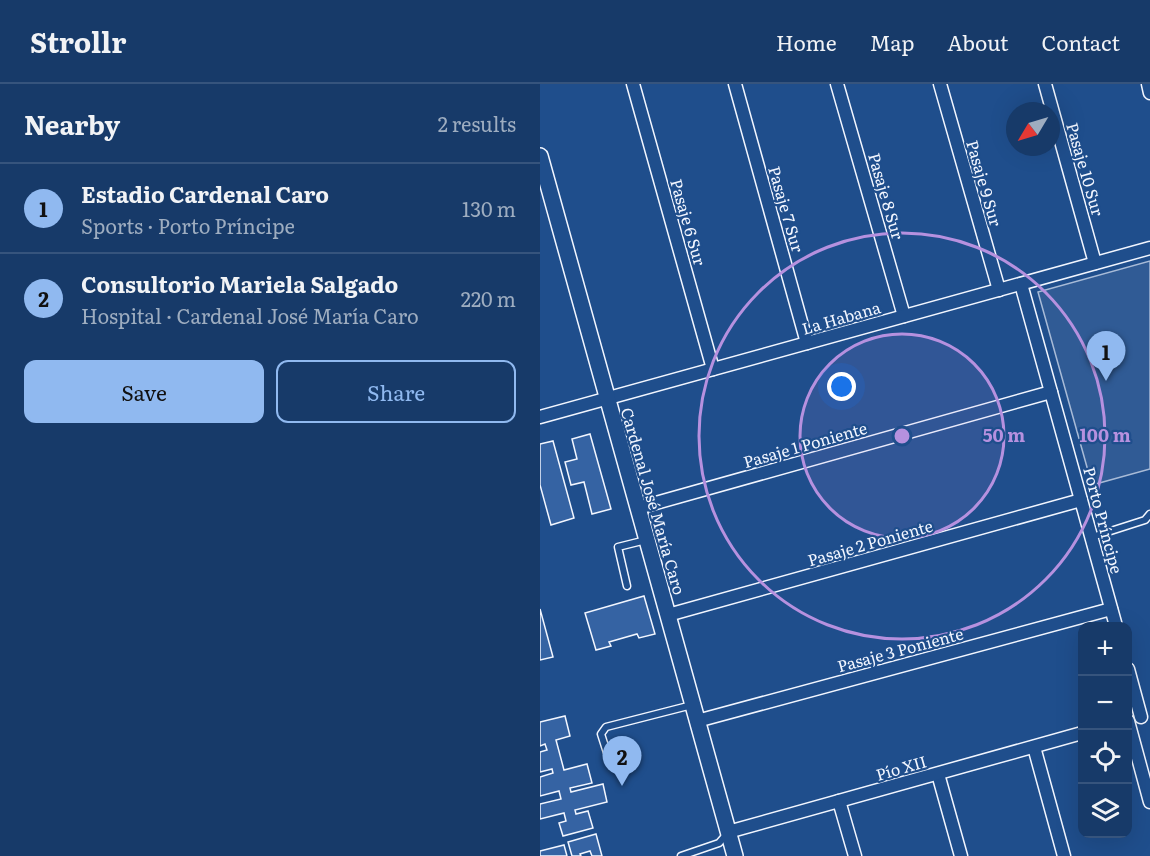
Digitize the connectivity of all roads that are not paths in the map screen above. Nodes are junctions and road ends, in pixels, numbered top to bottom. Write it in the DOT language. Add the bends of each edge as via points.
graph roads {
  1 [pos="633,84"];
  2 [pos="735,84"];
  3 [pos="837,84"];
  4 [pos="940,84"];
  5 [pos="1045,84"];
  6 [pos="1148,84"];
  7 [pos="1150,93"];
  8 [pos="540,156"];
  9 [pos="1150,248"];
  10 [pos="1095,263"];
  11 [pos="1021,284"];
  12 [pos="999,290"];
  13 [pos="904,316"];
  14 [pos="807,343"];
  15 [pos="713,369"];
  16 [pos="1051,392"];
  17 [pos="606,399"];
  18 [pos="540,417"];
  19 [pos="1081,500"];
  20 [pos="638,508"];
  21 [pos="1150,514"];
  22 [pos="1091,538"];
  23 [pos="647,540"];
  24 [pos="627,586"];
  25 [pos="1111,609"];
  26 [pos="668,615"];
  27 [pos="1115,622"];
  28 [pos="1131,676"];
  29 [pos="693,705"];
  30 [pos="1145,716"];
  31 [pos="697,721"];
  32 [pos="1130,730"];
  33 [pos="1078,735"];
  34 [pos="1034,747"];
  35 [pos="609,759"];
  36 [pos="938,774"];
  37 [pos="839,801"];
  38 [pos="1150,802"];
  39 [pos="728,832"];
  40 [pos="681,856"];
  41 [pos="735,856"];
  42 [pos="855,856"];
  43 [pos="961,856"];
  44 [pos="1064,856"];
  1 -- 15 [label="street, Pasaje 6 Sur"];
  2 -- 14 [label="street, Pasaje 7 Sur"];
  3 -- 13 [label="street, Pasaje 8 Sur"];
  4 -- 12 [label="street, Pasaje 9 Sur"];
  5 -- 10 [label="street, Pasaje 10 Sur"];
  6 -- 7 [label="street"];
  8 -- 17 [label="street, Cardenal José María Caro"];
  9 -- 10 [label="street, La Habana"];
  10 -- 11 [label="street, La Habana"];
  11 -- 12 [label="street, La Habana"];
  11 -- 16 [label="street, Porto Príncipe"];
  12 -- 13 [label="street, La Habana"];
  13 -- 14 [label="street, La Habana"];
  14 -- 15 [label="street, La Habana"];
  15 -- 17 [label="street, La Habana"];
  16 -- 19 [label="street, Porto Príncipe"];
  16 -- 20 [label="street, Pasaje 1 Poniente"];
  17 -- 18 [label="street, La Habana"];
  17 -- 20 [label="street, Cardenal José María Caro"];
  19 -- 22 [label="street, Porto Príncipe"];
  19 -- 26 [label="street, Pasaje 2 Poniente"];
  20 -- 23 [label="street, Cardenal José María Caro"];
  21 -- 22 [label="lane" via="1145,520"];
  22 -- 25 [label="street, Porto Príncipe"];
  23 -- 24 [label="lane" via="618,547"];
  23 -- 26 [label="street, Cardenal José María Caro"];
  25 -- 27 [label="street, Porto Príncipe"];
  25 -- 31 [label="street, Pasaje 3 Poniente"];
  26 -- 29 [label="street, Cardenal José María Caro"];
  28 -- 30 [label="street"];
  29 -- 31 [label="street, Cardenal José María Caro"];
  29 -- 35 [label="lane" via="606,727 601,734"];
  31 -- 39 [label="street, Cardenal José María Caro"];
  32 -- 38 [label="street"];
  33 -- 34 [label="street, Pío XII"];
  34 -- 36 [label="street, Pío XII"];
  34 -- 44 [label="street"];
  36 -- 37 [label="street, Pío XII"];
  36 -- 43 [label="street"];
  37 -- 39 [label="street, Pío XII"];
  37 -- 42 [label="street"];
  39 -- 40 [label="lane" via="719,843"];
  39 -- 41 [label="street, Cardenal José María Caro"];
}
